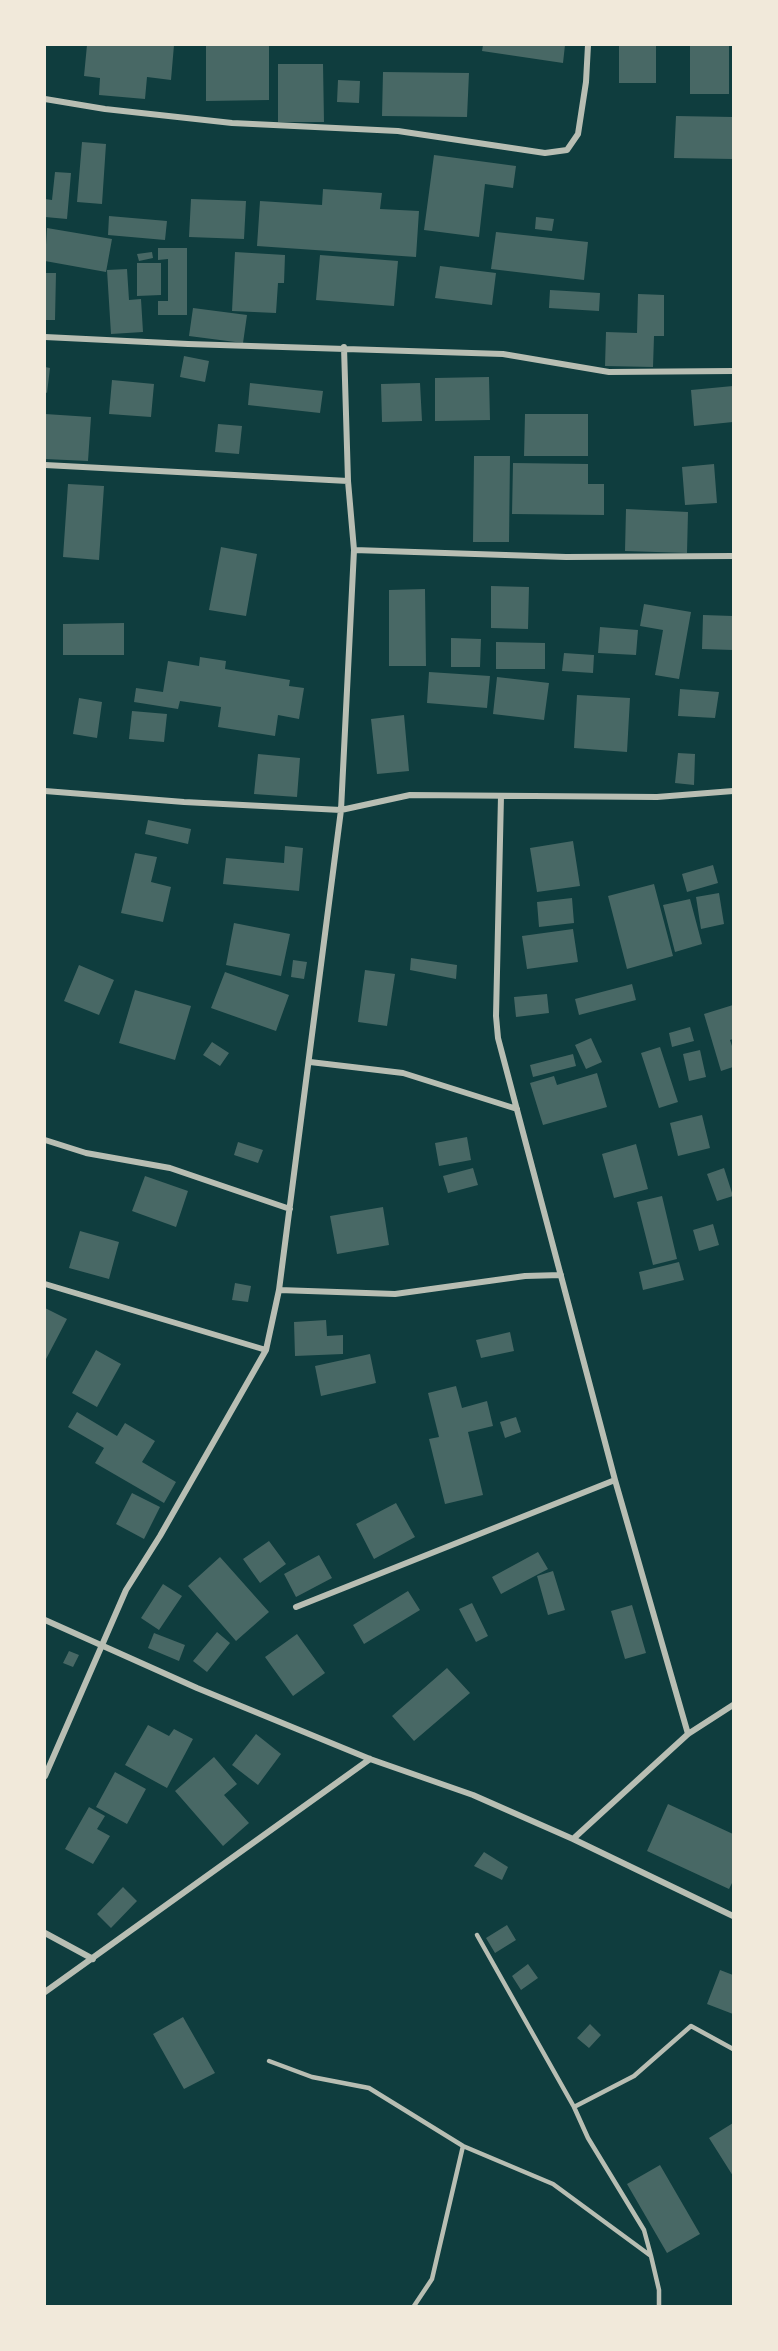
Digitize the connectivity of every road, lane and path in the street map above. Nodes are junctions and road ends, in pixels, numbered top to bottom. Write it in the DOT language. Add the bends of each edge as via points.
graph roads {
  1 [pos="588,45"];
  2 [pos="45,99"];
  3 [pos="45,337"];
  4 [pos="344,347"];
  5 [pos="733,371"];
  6 [pos="45,465"];
  7 [pos="348,481"];
  8 [pos="354,550"];
  9 [pos="733,556"];
  10 [pos="45,790"];
  11 [pos="733,791"];
  12 [pos="501,796"];
  13 [pos="341,810"];
  14 [pos="310,1062"];
  15 [pos="517,1109"];
  16 [pos="45,1140"];
  17 [pos="290,1209"];
  18 [pos="561,1275"];
  19 [pos="45,1284"];
  20 [pos="279,1290"];
  21 [pos="266,1350"];
  22 [pos="615,1479"];
  23 [pos="296,1607"];
  24 [pos="45,1620"];
  25 [pos="101,1647"];
  26 [pos="733,1705"];
  27 [pos="688,1734"];
  28 [pos="370,1759"];
  29 [pos="45,1776"];
  30 [pos="573,1839"];
  31 [pos="733,1916"];
  32 [pos="45,1933"];
  33 [pos="477,1935"];
  34 [pos="93,1959"];
  35 [pos="45,1992"];
  36 [pos="733,2049"];
  37 [pos="269,2061"];
  38 [pos="574,2107"];
  39 [pos="463,2146"];
  40 [pos="651,2256"];
  41 [pos="414,2306"];
  42 [pos="659,2306"];
  1 -- 2 [label="street" via="578,134 567,150 545,153 398,131 232,123 105,110"];
  3 -- 4 [label="street"];
  4 -- 5 [label="street" via="503,354 609,372"];
  4 -- 7 [label="street"];
  6 -- 7 [label="street"];
  7 -- 8 [label="street"];
  8 -- 9 [label="street" via="567,557"];
  8 -- 13 [label="street"];
  10 -- 13 [label="street"];
  11 -- 12 [label="street" via="657,797"];
  12 -- 13 [label="street" via="410,795"];
  12 -- 15 [label="street" via="496,1016"];
  13 -- 14 [label="street"];
  14 -- 15 [label="street" via="403,1073"];
  14 -- 17 [label="street"];
  15 -- 18 [label="street"];
  16 -- 17 [label="street" via="86,1153 170,1168"];
  17 -- 20 [label="street"];
  18 -- 20 [label="street" via="525,1276 395,1294"];
  18 -- 22 [label="street"];
  19 -- 21 [label="street"];
  20 -- 21 [label="street"];
  21 -- 25 [label="street" via="126,1590"];
  22 -- 23 [label="street"];
  22 -- 27 [label="street"];
  24 -- 25 [label="street"];
  25 -- 28 [label="street"];
  25 -- 29 [label="street"];
  26 -- 27 [label="street"];
  27 -- 30 [label="street"];
  28 -- 30 [label="street" via="473,1795"];
  28 -- 34 [label="street"];
  30 -- 31 [label="street"];
  32 -- 34 [label="street"];
  33 -- 38 [label="lane"];
  34 -- 35 [label="street"];
  36 -- 38 [label="lane" via="691,2026 634,2076"];
  37 -- 39 [label="lane" via="312,2078 369,2088"];
  38 -- 40 [label="lane" via="588,2138 644,2230"];
  39 -- 40 [label="lane" via="554,2184"];
  39 -- 41 [label="lane" via="432,2279"];
  40 -- 42 [label="lane"];
}
